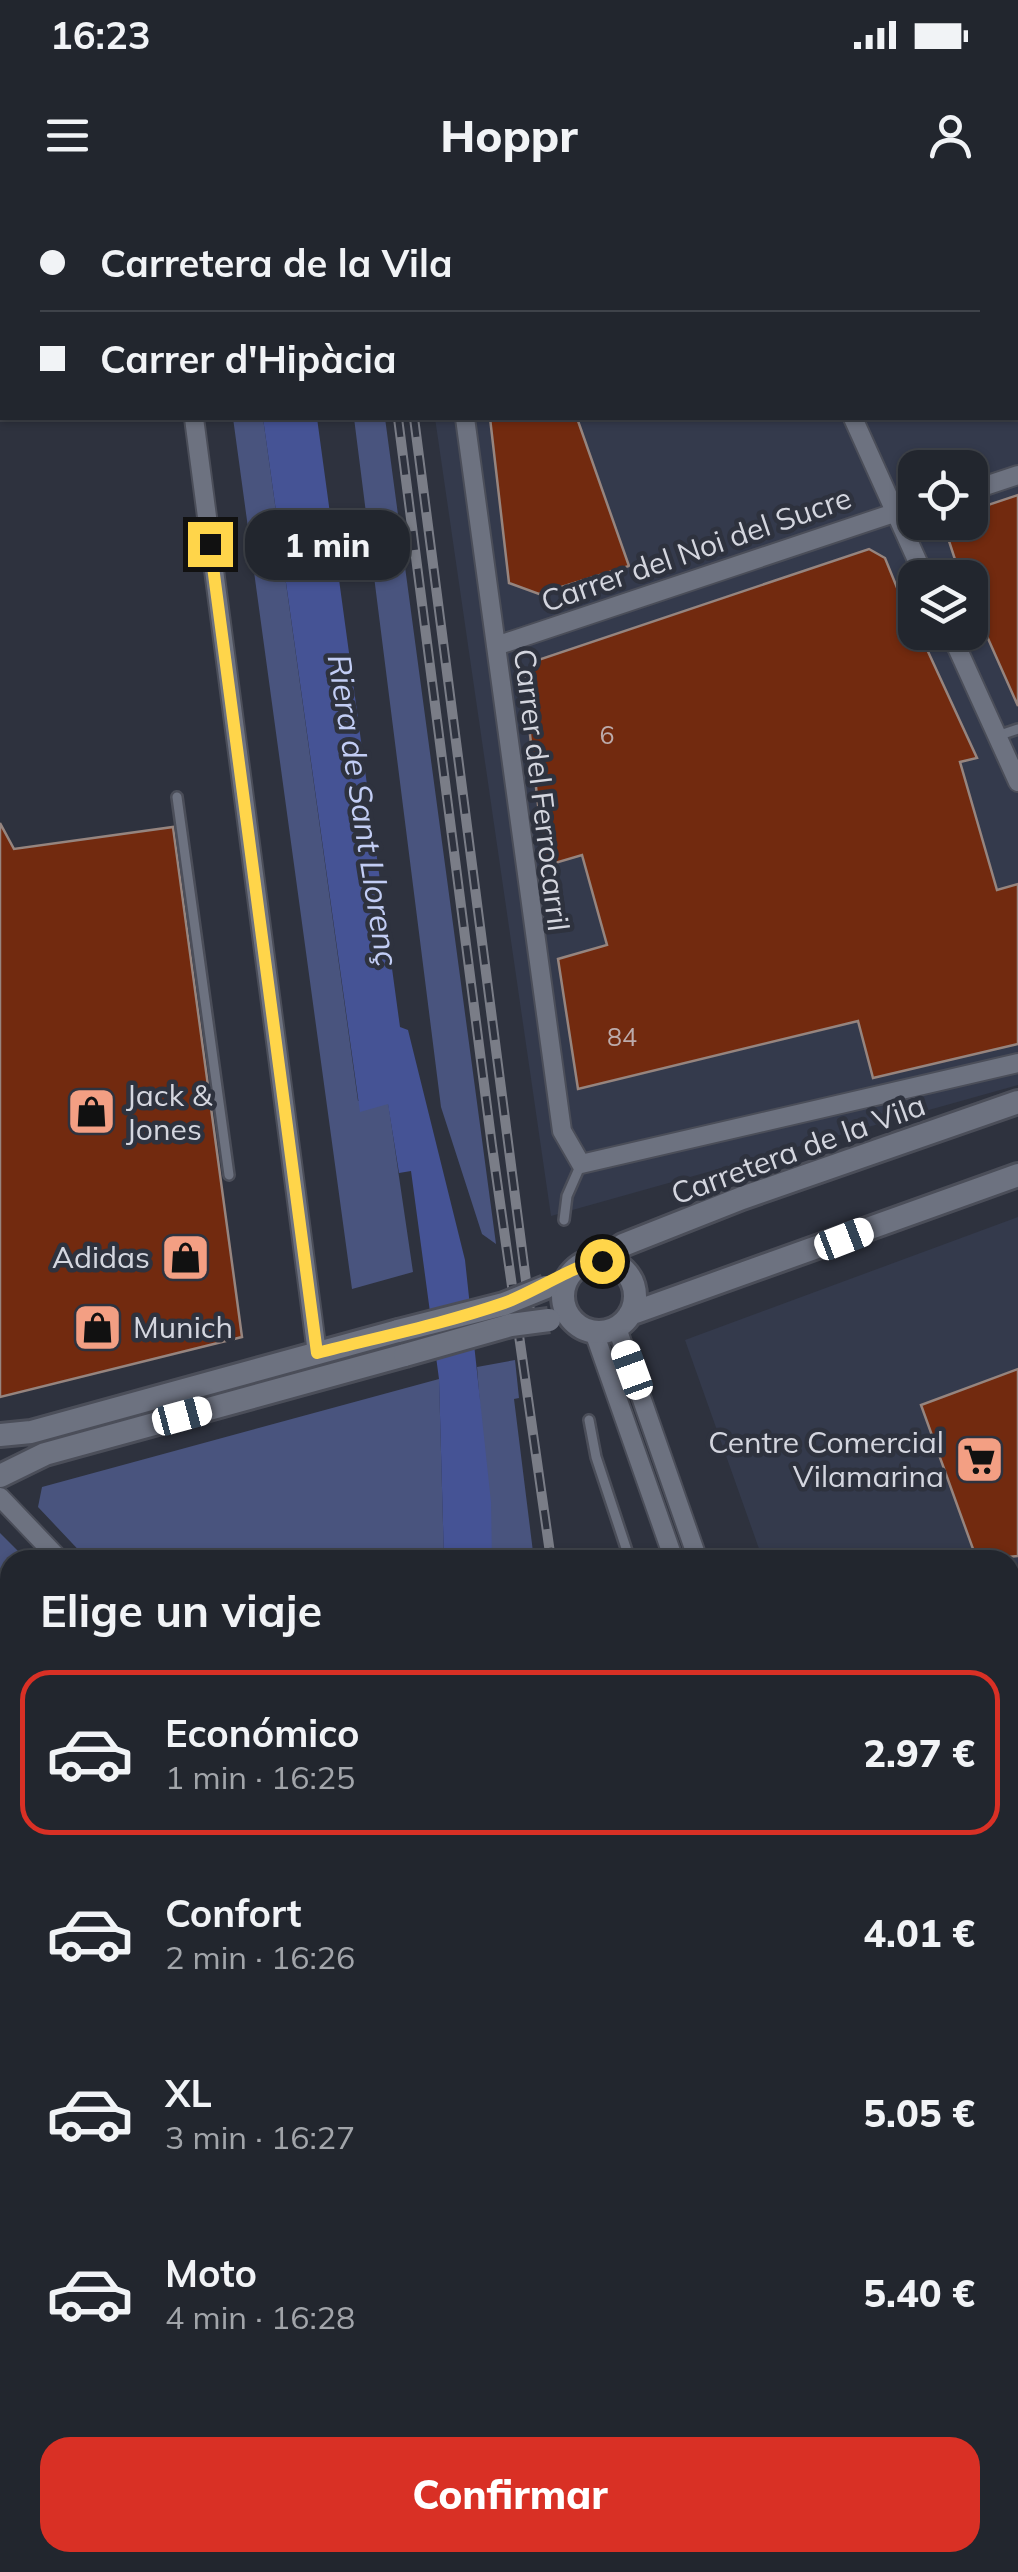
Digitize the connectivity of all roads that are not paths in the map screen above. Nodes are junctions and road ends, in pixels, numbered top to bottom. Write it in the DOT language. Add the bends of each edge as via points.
graph roads {
  1 [pos="0,265"];
  2 [pos="0,285"];
  3 [pos="194,420"];
  4 [pos="465,420"];
  5 [pos="854,420"];
  6 [pos="1018,475"];
  7 [pos="988,486"];
  8 [pos="898,509"];
  9 [pos="895,510"];
  10 [pos="917,560"];
  11 [pos="496,646"];
  12 [pos="958,650"];
  13 [pos="1018,730"];
  14 [pos="997,736"];
  15 [pos="1018,782"];
  16 [pos="177,797"];
  17 [pos="1018,1062"];
  18 [pos="1018,1102"];
  19 [pos="581,1164"];
  20 [pos="229,1175"];
  21 [pos="1018,1175"];
  22 [pos="564,1220"];
  23 [pos="602,1261"];
  24 [pos="571,1274"];
  25 [pos="560,1319"];
  26 [pos="614,1325"];
  27 [pos="317,1353"];
  28 [pos="589,1420"];
  29 [pos="0,1435"];
  30 [pos="0,1476"];
  31 [pos="0,1497"];
  32 [pos="50,1550"];
  33 [pos="627,1550"];
  34 [pos="671,1550"];
  35 [pos="694,1550"];
  1 -- 2 [label="highway"];
  3 -- 27 [label="street"];
  4 -- 11 [label="street, Carrer del Ferrocarril"];
  5 -- 9 [label="street"];
  6 -- 7 [label="street"];
  8 -- 9 [label="street, Carrer del Noi del Sucre"];
  9 -- 10 [label="street"];
  9 -- 11 [label="street, Carrer del Noi del Sucre"];
  11 -- 19 [label="street, Carrer del Ferrocarril" via="562,1131"];
  12 -- 14 [label="street"];
  13 -- 14 [label="lane"];
  14 -- 15 [label="street"];
  16 -- 20 [label="lane"];
  17 -- 19 [label="street"];
  18 -- 23 [label="street, Carretera de la Vila" via="742,1198 622,1245"];
  19 -- 22 [label="lane"];
  21 -- 26 [label="street"];
  23 -- 24 [label="street"];
  23 -- 26 [label="street" via="616,1264 631,1280 635,1301"];
  24 -- 25 [label="street"];
  24 -- 27 [label="street, bridge" via="504,1304"];
  25 -- 26 [label="street"];
  25 -- 30 [label="street, bridge" via="511,1326 32,1458"];
  26 -- 34 [label="street"];
  26 -- 35 [label="street"];
  27 -- 29 [label="street" via="32,1432"];
  28 -- 33 [label="lane"];
  31 -- 32 [label="street"];
}
